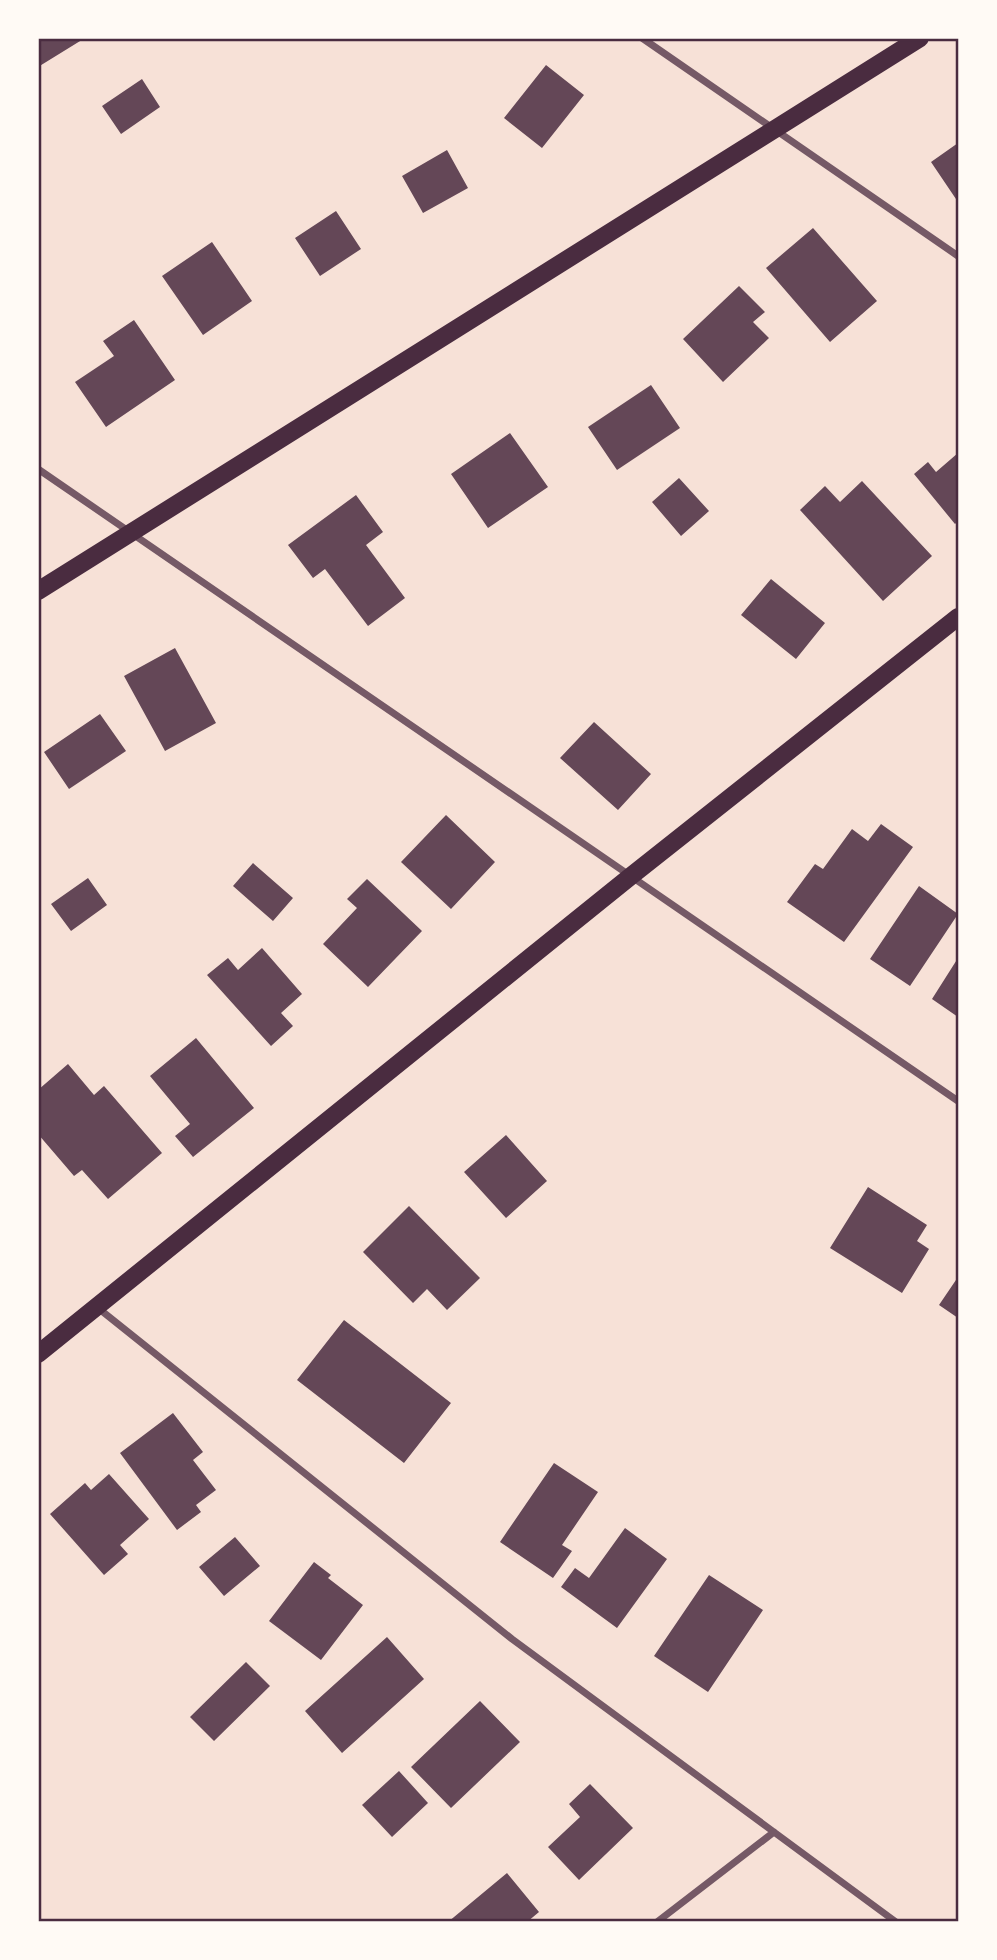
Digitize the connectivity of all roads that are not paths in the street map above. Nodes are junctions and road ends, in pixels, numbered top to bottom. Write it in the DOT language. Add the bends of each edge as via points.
graph roads {
  1 [pos="642,38"];
  2 [pos="920,38"];
  3 [pos="773,128"];
  4 [pos="958,256"];
  5 [pos="38,469"];
  6 [pos="131,532"];
  7 [pos="38,591"];
  8 [pos="958,617"];
  9 [pos="631,876"];
  10 [pos="958,1101"];
  11 [pos="98,1307"];
  12 [pos="38,1354"];
  13 [pos="774,1832"];
  14 [pos="657,1922"];
  15 [pos="895,1922"];
  1 -- 3 [label="street"];
  2 -- 3 [label="main road"];
  3 -- 4 [label="street"];
  3 -- 6 [label="main road"];
  5 -- 6 [label="street"];
  6 -- 7 [label="main road"];
  6 -- 9 [label="street"];
  8 -- 9 [label="main road"];
  9 -- 10 [label="street"];
  9 -- 11 [label="main road"];
  11 -- 12 [label="main road"];
  11 -- 13 [label="street" via="512,1639"];
  13 -- 14 [label="street"];
  13 -- 15 [label="street"];
}
